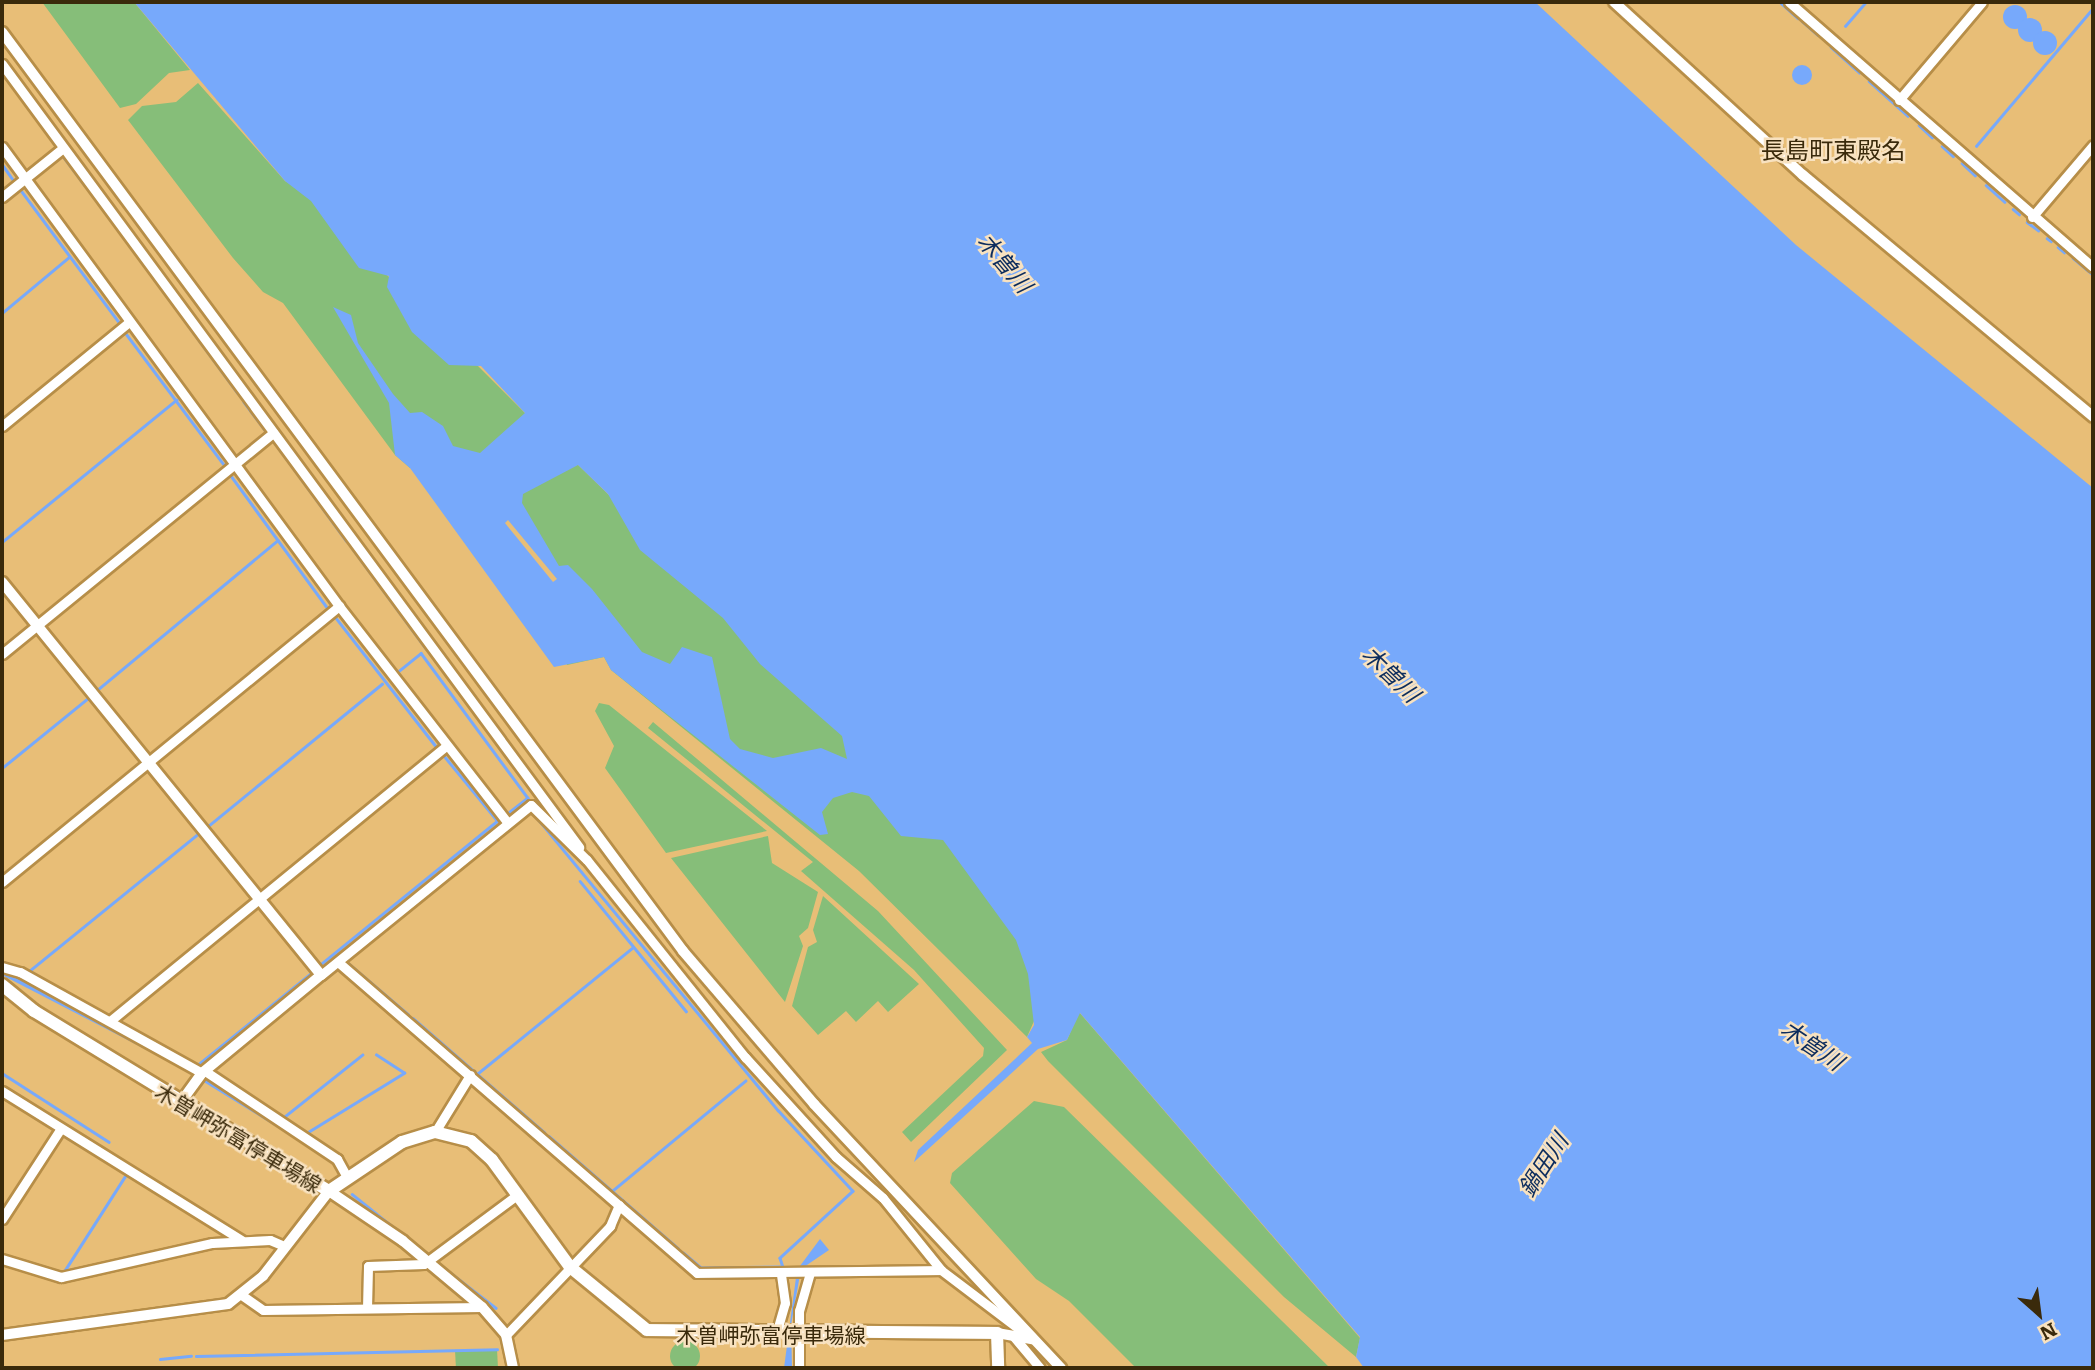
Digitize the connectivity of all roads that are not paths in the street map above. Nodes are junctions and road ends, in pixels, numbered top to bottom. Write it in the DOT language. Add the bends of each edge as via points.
graph roads {
  1 [pos="1614,2"];
  2 [pos="1789,2"];
  3 [pos="1982,2"];
  4 [pos="2,32"];
  5 [pos="2,64"];
  6 [pos="1899,100"];
  7 [pos="2093,145"];
  8 [pos="2,147"];
  9 [pos="63,148"];
  10 [pos="24,178"];
  11 [pos="2,197"];
  12 [pos="2032,217"];
  13 [pos="2093,267"];
  14 [pos="130,322"];
  15 [pos="2093,417"];
  16 [pos="2,426"];
  17 [pos="273,433"];
  18 [pos="234,464"];
  19 [pos="2,582"];
  20 [pos="339,606"];
  21 [pos="37,625"];
  22 [pos="2,654"];
  23 [pos="446,746"];
  24 [pos="147,762"];
  25 [pos="508,823"];
  26 [pos="587,860"];
  27 [pos="2,882"];
  28 [pos="260,898"];
  29 [pos="338,962"];
  30 [pos="2,967"];
  31 [pos="321,975"];
  32 [pos="2,985"];
  33 [pos="110,1021"];
  34 [pos="204,1072"];
  35 [pos="470,1074"];
  36 [pos="2,1091"];
  37 [pos="181,1102"];
  38 [pos="61,1128"];
  39 [pos="435,1132"];
  40 [pos="347,1177"];
  41 [pos="329,1191"];
  42 [pos="517,1195"];
  43 [pos="620,1205"];
  44 [pos="2,1219"];
  45 [pos="241,1240"];
  46 [pos="284,1246"];
  47 [pos="2,1259"];
  48 [pos="428,1260"];
  49 [pos="570,1267"];
  50 [pos="942,1270"];
  51 [pos="781,1273"];
  52 [pos="802,1273"];
  53 [pos="243,1296"];
  54 [pos="482,1307"];
  55 [pos="367,1308"];
  56 [pos="997,1333"];
  57 [pos="788,1334"];
  58 [pos="2,1335"];
  59 [pos="506,1335"];
  60 [pos="1014,1337"];
  61 [pos="1032,1339"];
  62 [pos="513,1368"];
  63 [pos="799,1368"];
  64 [pos="998,1368"];
  65 [pos="1040,1368"];
  66 [pos="1061,1368"];
  1 -- 15 [label="street" via="1802,175"];
  2 -- 6 [label="street"];
  3 -- 6 [label="street"];
  4 -- 61 [label="street" via="683,951 814,1104"];
  5 -- 9 [label="street"];
  6 -- 12 [label="street"];
  7 -- 12 [label="street"];
  8 -- 10 [label="street"];
  9 -- 10 [label="street"];
  9 -- 17 [label="street"];
  10 -- 11 [label="street"];
  10 -- 14 [label="street"];
  12 -- 13 [label="street"];
  14 -- 16 [label="street"];
  14 -- 18 [label="street"];
  17 -- 18 [label="street"];
  17 -- 26 [label="street"];
  18 -- 20 [label="street"];
  18 -- 21 [label="street"];
  19 -- 21 [label="street"];
  20 -- 23 [label="street"];
  20 -- 24 [label="street"];
  21 -- 22 [label="street"];
  21 -- 24 [label="street"];
  23 -- 25 [label="street"];
  23 -- 28 [label="street"];
  24 -- 27 [label="street"];
  24 -- 28 [label="street"];
  25 -- 26 [label="street" via="531,805"];
  25 -- 29 [label="street"];
  26 -- 50 [label="street" via="745,1057 836,1157 883,1198"];
  28 -- 31 [label="street"];
  28 -- 33 [label="street"];
  29 -- 31 [label="street"];
  29 -- 35 [label="street"];
  30 -- 33 [label="street"];
  31 -- 34 [label="street"];
  32 -- 37 [label="main road, 木曽岬弥富停車場線"];
  33 -- 34 [label="street"];
  34 -- 37 [label="street"];
  34 -- 40 [label="street" via="337,1159"];
  35 -- 39 [label="street"];
  35 -- 43 [label="street"];
  36 -- 38 [label="street"];
  37 -- 41 [label="main road, 木曽岬弥富停車場線"];
  38 -- 44 [label="street"];
  38 -- 45 [label="street"];
  39 -- 40 [label="main road, 木曽岬弥富停車場線" via="402,1142"];
  39 -- 42 [label="main road, 木曽岬弥富停車場線" via="483,1150"];
  40 -- 41 [label="main road, 木曽岬弥富停車場線"];
  41 -- 46 [label="street"];
  41 -- 48 [label="street"];
  42 -- 48 [label="street"];
  42 -- 49 [label="main road, 木曽岬弥富停車場線"];
  43 -- 49 [label="street" via="610,1226"];
  43 -- 51 [label="street" via="697,1273"];
  45 -- 46 [label="street"];
  45 -- 47 [label="street" via="61,1278"];
  46 -- 53 [label="street"];
  48 -- 54 [label="street"];
  48 -- 55 [label="street" via="368,1266"];
  49 -- 57 [label="main road, 木曽岬弥富停車場線" via="647,1330"];
  49 -- 59 [label="street"];
  50 -- 52 [label="street"];
  50 -- 61 [label="street"];
  51 -- 52 [label="street"];
  51 -- 57 [label="street"];
  52 -- 57 [label="street"];
  53 -- 55 [label="street" via="263,1310"];
  53 -- 58 [label="street" via="206,1310"];
  54 -- 55 [label="street"];
  54 -- 59 [label="street"];
  56 -- 57 [label="main road, 木曽岬弥富停車場線"];
  56 -- 60 [label="street"];
  56 -- 64 [label="main road"];
  57 -- 63 [label="street"];
  59 -- 62 [label="street"];
  60 -- 61 [label="street"];
  60 -- 65 [label="street"];
  61 -- 66 [label="street"];
}
